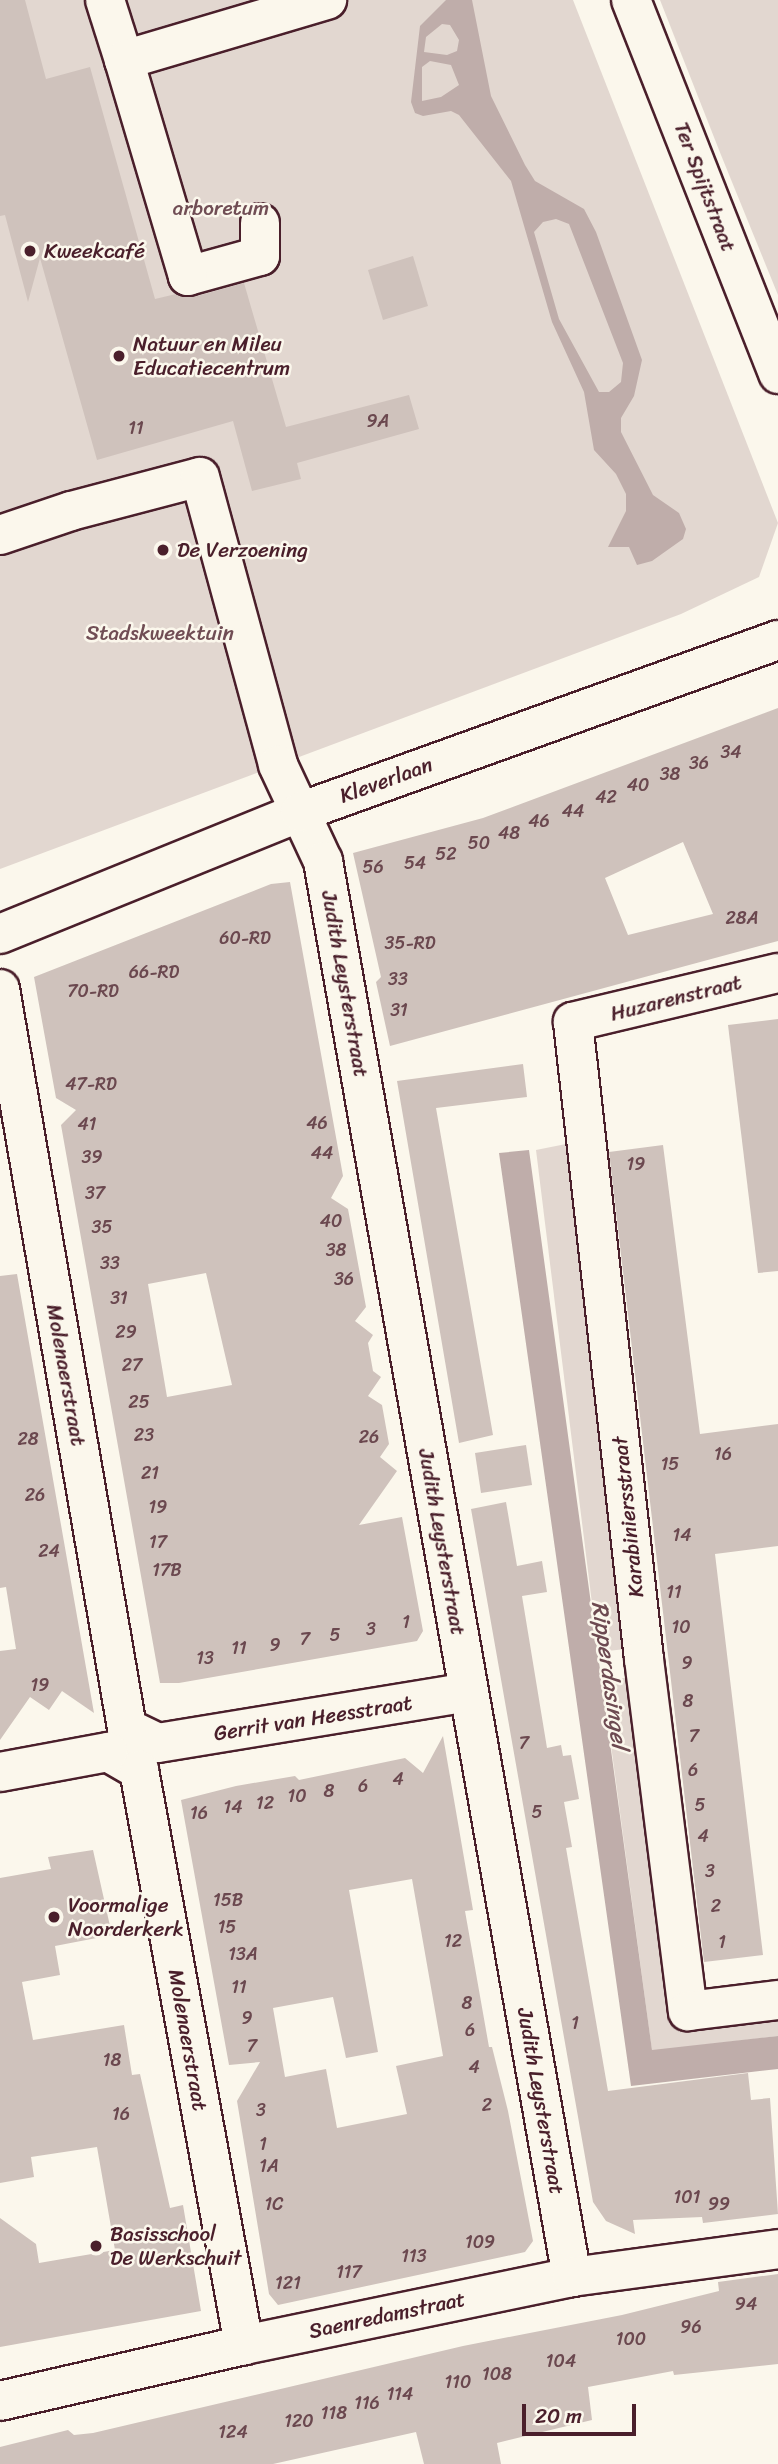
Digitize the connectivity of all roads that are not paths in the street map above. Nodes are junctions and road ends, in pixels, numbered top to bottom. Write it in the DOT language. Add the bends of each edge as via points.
graph roads {
  1 [pos="105,0"];
  2 [pos="327,0"];
  3 [pos="631,0"];
  4 [pos="124,60"];
  5 [pos="260,223"];
  6 [pos="778,374"];
  7 [pos="0,535"];
  8 [pos="778,640"];
  9 [pos="300,811"];
  10 [pos="0,934"];
  11 [pos="778,972"];
  12 [pos="0,989"];
  13 [pos="573,1023"];
  14 [pos="468,1692"];
  15 [pos="133,1748"];
  16 [pos="0,1772"];
  17 [pos="778,2000"];
  18 [pos="778,2249"];
  19 [pos="572,2277"];
  20 [pos="244,2345"];
  21 [pos="0,2401"];
  1 -- 4 [label="street"];
  2 -- 4 [label="street"];
  3 -- 6 [label="street, Ter Spijtstraat"];
  4 -- 5 [label="street" via="188,276 260,256"];
  7 -- 9 [label="street, Judith Leysterstraat" via="200,477 278,765"];
  8 -- 9 [label="street, Kleverlaan"];
  9 -- 10 [label="street, Kleverlaan"];
  9 -- 14 [label="street, Judith Leysterstraat" via="323,861"];
  11 -- 13 [label="street, Huzarenstraat"];
  12 -- 15 [label="street, Molenaerstraat"];
  13 -- 17 [label="street, Karabiniersstraat" via="688,2011"];
  14 -- 15 [label="street, Gerrit van Heesstraat"];
  14 -- 19 [label="street, Judith Leysterstraat"];
  15 -- 16 [label="street, Gerrit van Heesstraat"];
  15 -- 20 [label="street, Molenaerstraat"];
  18 -- 19 [label="street, Saenredamstraat"];
  19 -- 20 [label="street, Saenredamstraat"];
  20 -- 21 [label="street, Saenredamstraat"];
}
